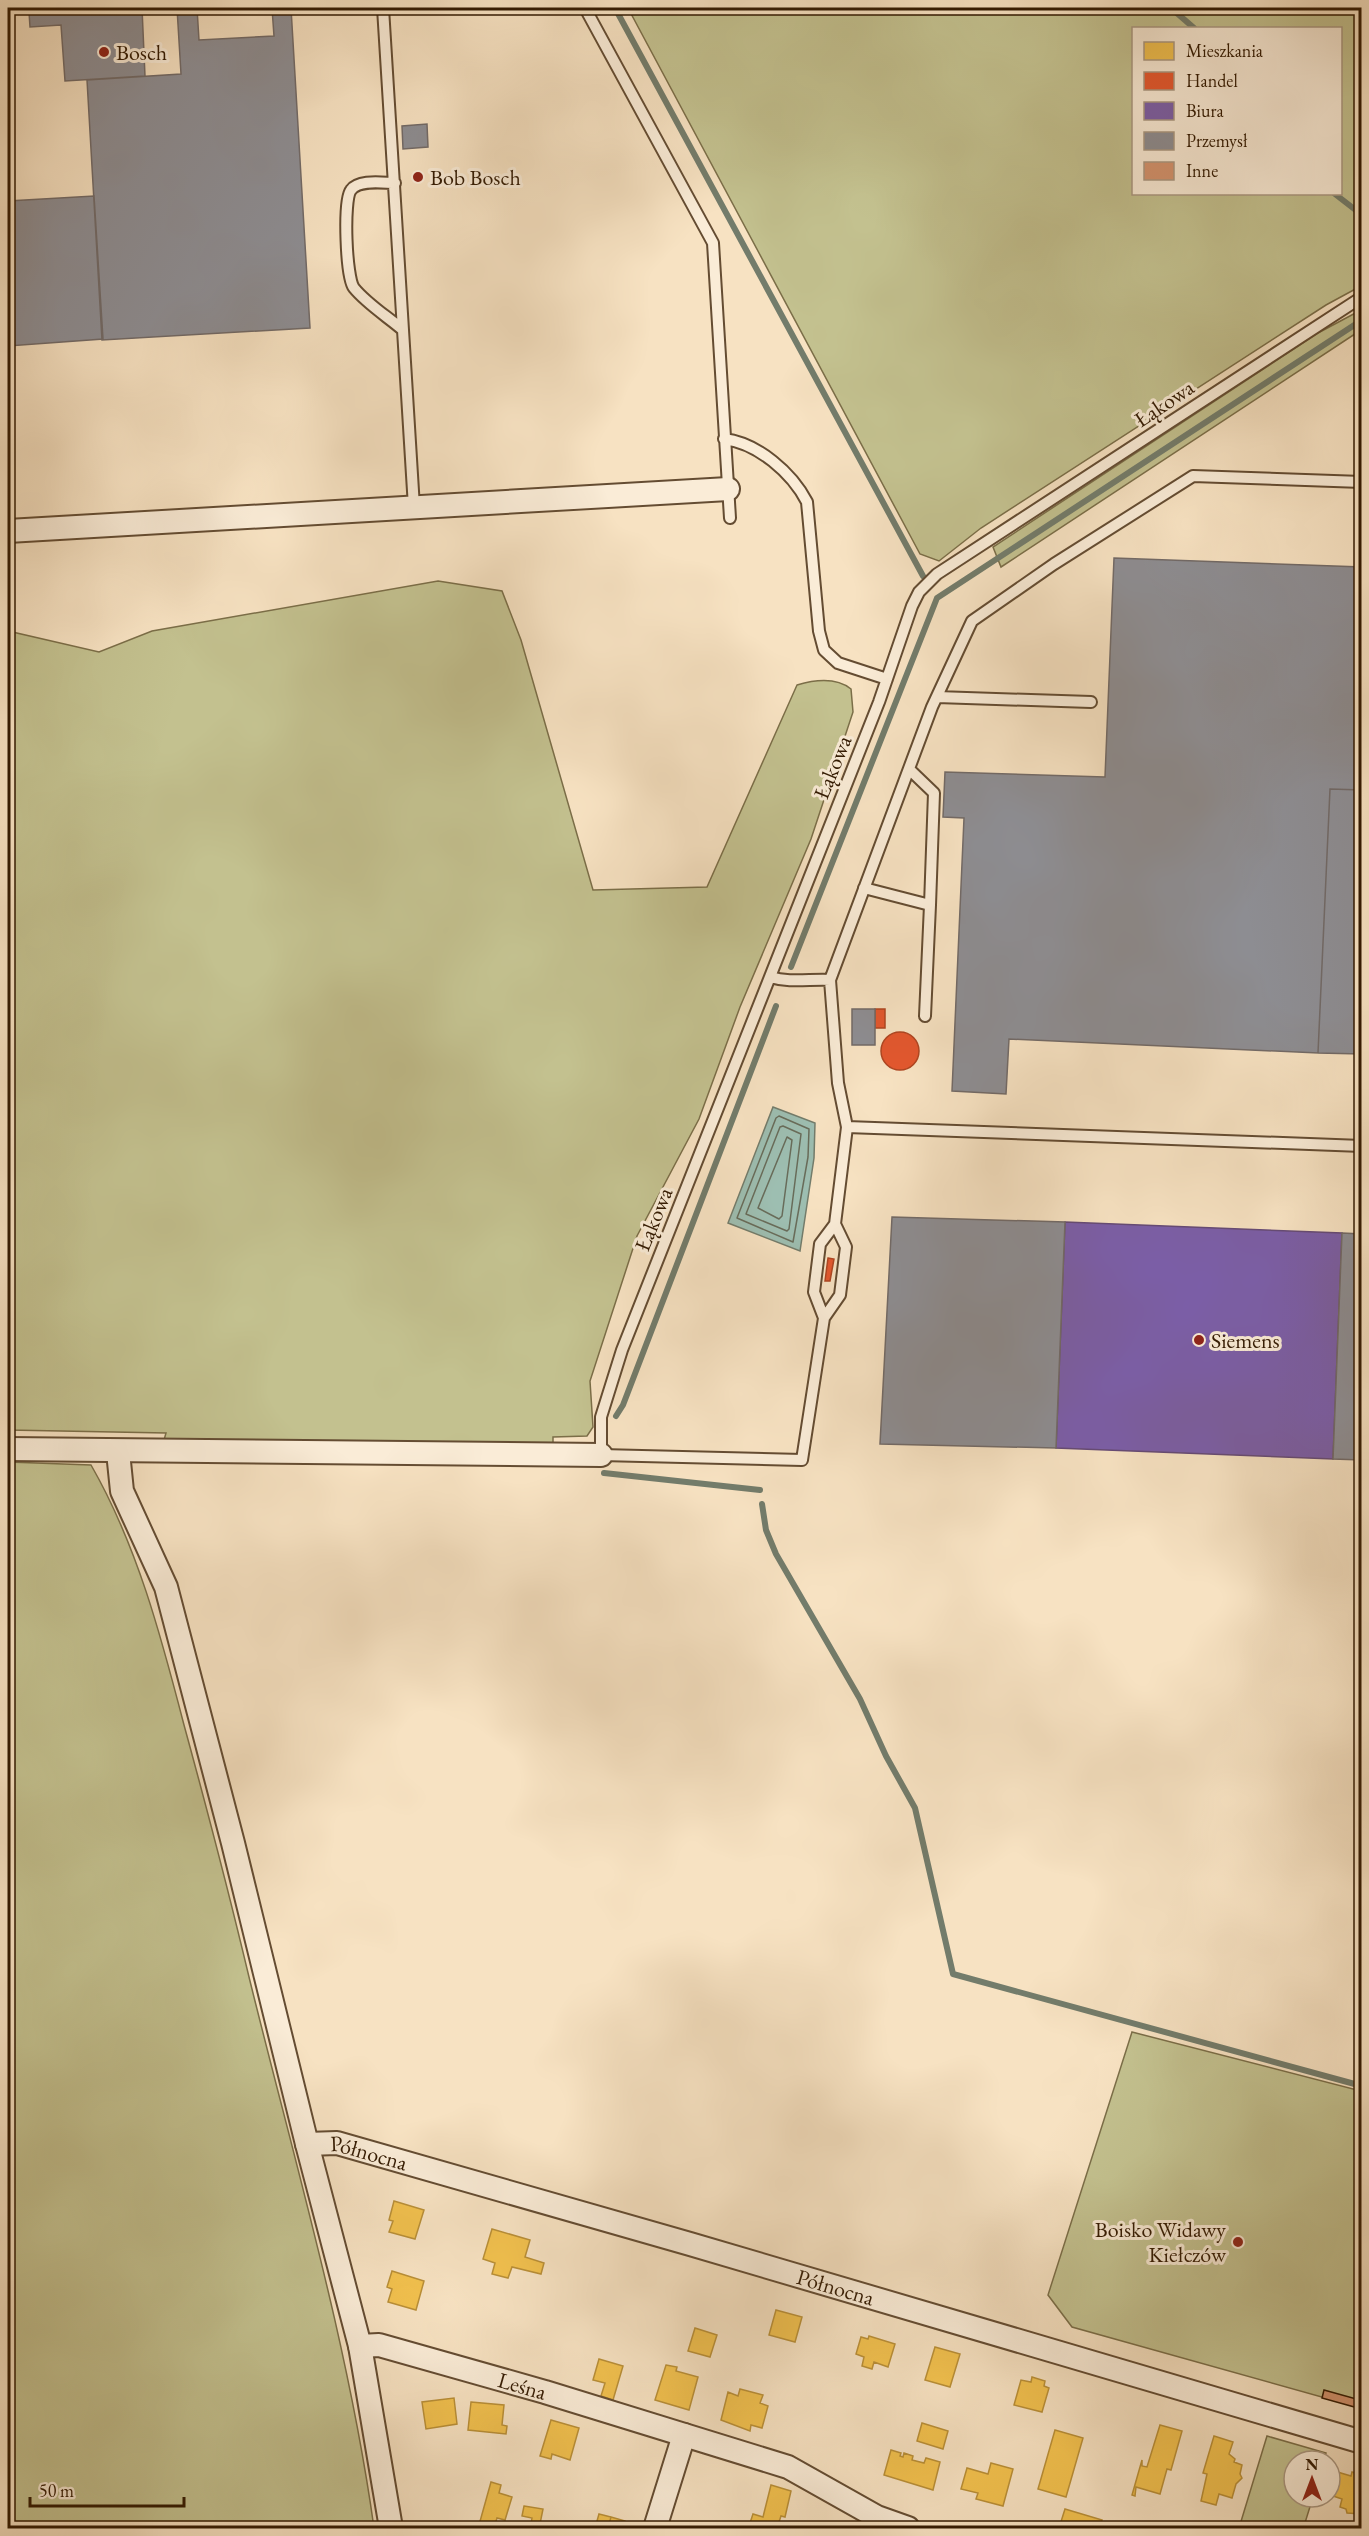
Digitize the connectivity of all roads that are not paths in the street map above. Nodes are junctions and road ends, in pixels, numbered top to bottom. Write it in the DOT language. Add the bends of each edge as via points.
graph roads {
  1 [pos="383,8"];
  2 [pos="585,8"];
  3 [pos="395,183"];
  4 [pos="1362,297"];
  5 [pos="403,330"];
  6 [pos="724,440"];
  7 [pos="1362,482"];
  8 [pos="728,489"];
  9 [pos="414,507"];
  10 [pos="730,518"];
  11 [pos="8,531"];
  12 [pos="887,679"];
  13 [pos="937,697"];
  14 [pos="1091,702"];
  15 [pos="909,769"];
  16 [pos="864,888"];
  17 [pos="930,905"];
  18 [pos="770,977"];
  19 [pos="830,980"];
  20 [pos="925,1016"];
  21 [pos="847,1127"];
  22 [pos="1362,1146"];
  23 [pos="835,1224"];
  24 [pos="824,1318"];
  25 [pos="8,1449"];
  26 [pos="118,1452"];
  27 [pos="601,1455"];
  28 [pos="307,2144"];
  29 [pos="360,2346"];
  30 [pos="684,2435"];
  31 [pos="1362,2442"];
  32 [pos="391,2529"];
  33 [pos="655,2529"];
  34 [pos="908,2529"];
  1 -- 3 [label="lane"];
  2 -- 6 [label="lane" via="712,243"];
  3 -- 5 [label="lane"];
  3 -- 5 [label="lane" via="361,184 352,188 346,198 348,266 354,288"];
  4 -- 12 [label="lane, Łąkowa" via="937,574 919,592 912,606"];
  5 -- 9 [label="lane"];
  6 -- 8 [label="lane"];
  6 -- 12 [label="lane" via="753,446 800,488 807,502 824,651 838,663"];
  7 -- 13 [label="lane" via="1193,476 972,621"];
  8 -- 9 [label="street"];
  8 -- 10 [label="lane"];
  9 -- 11 [label="street"];
  12 -- 18 [label="lane, Łąkowa"];
  13 -- 14 [label="lane"];
  13 -- 15 [label="lane"];
  15 -- 16 [label="lane"];
  15 -- 17 [label="lane" via="934,793"];
  16 -- 17 [label="lane"];
  16 -- 19 [label="lane"];
  17 -- 20 [label="lane"];
  18 -- 19 [label="lane" via="787,982"];
  18 -- 27 [label="lane, Łąkowa" via="618,1360 601,1417"];
  19 -- 21 [label="lane" via="838,1083"];
  21 -- 22 [label="lane"];
  21 -- 23 [label="lane"];
  23 -- 24 [label="lane" via="820,1244 814,1292"];
  23 -- 24 [label="lane" via="846,1247 840,1295"];
  24 -- 27 [label="lane" via="802,1460"];
  25 -- 26 [label="street"];
  26 -- 27 [label="street"];
  26 -- 28 [label="street" via="122,1491 166,1587 178,1629"];
  28 -- 29 [label="street"];
  28 -- 31 [label="street, Północna" via="336,2143"];
  29 -- 30 [label="street, Leśna" via="379,2345"];
  29 -- 32 [label="street"];
  30 -- 33 [label="street"];
  30 -- 34 [label="street, Leśna" via="788,2467 877,2517"];
}
